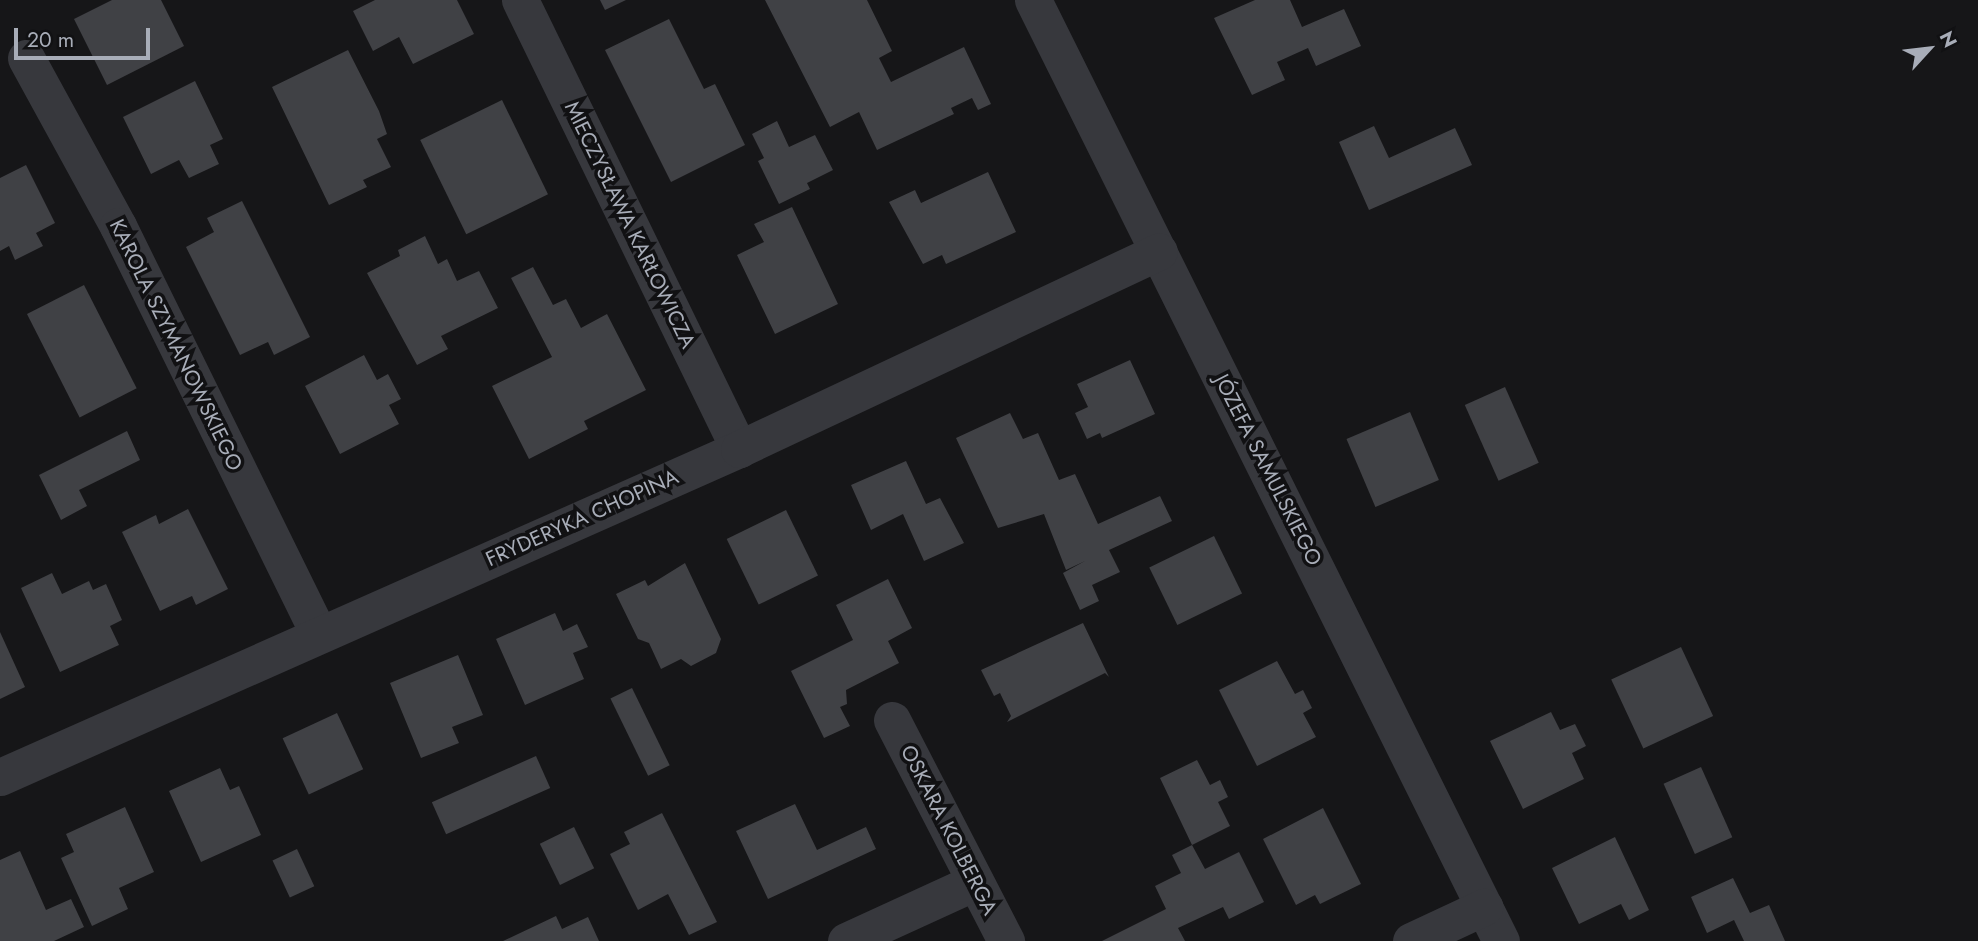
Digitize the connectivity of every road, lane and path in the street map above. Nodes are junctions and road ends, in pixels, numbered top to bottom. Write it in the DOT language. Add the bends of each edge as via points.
graph roads {
  1 [pos="520,0"];
  2 [pos="1033,0"];
  3 [pos="26,58"];
  4 [pos="1159,251"];
  5 [pos="739,449"];
  6 [pos="319,634"];
  7 [pos="891,720"];
  8 [pos="0,777"];
  9 [pos="975,882"];
  10 [pos="1484,907"];
  11 [pos="846,941"];
  12 [pos="1006,941"];
  13 [pos="1411,941"];
  14 [pos="1501,941"];
  1 -- 5 [label="street, MIECZYSŁAWA KARŁOWICZA"];
  2 -- 4 [label="street, JÓZEFA SAMULSKIEGO"];
  3 -- 6 [label="street, KAROLA SZYMANOWSKIEGO" via="118,226"];
  4 -- 5 [label="street, FRYDERYKA CHOPINA"];
  4 -- 10 [label="street, JÓZEFA SAMULSKIEGO"];
  5 -- 6 [label="street, FRYDERYKA CHOPINA"];
  6 -- 8 [label="street, FRYDERYKA CHOPINA"];
  7 -- 9 [label="street, OSKARA KOLBERGA"];
  9 -- 11 [label="street"];
  9 -- 12 [label="street, OSKARA KOLBERGA"];
  10 -- 13 [label="street"];
  10 -- 14 [label="street, JÓZEFA SAMULSKIEGO"];
}
